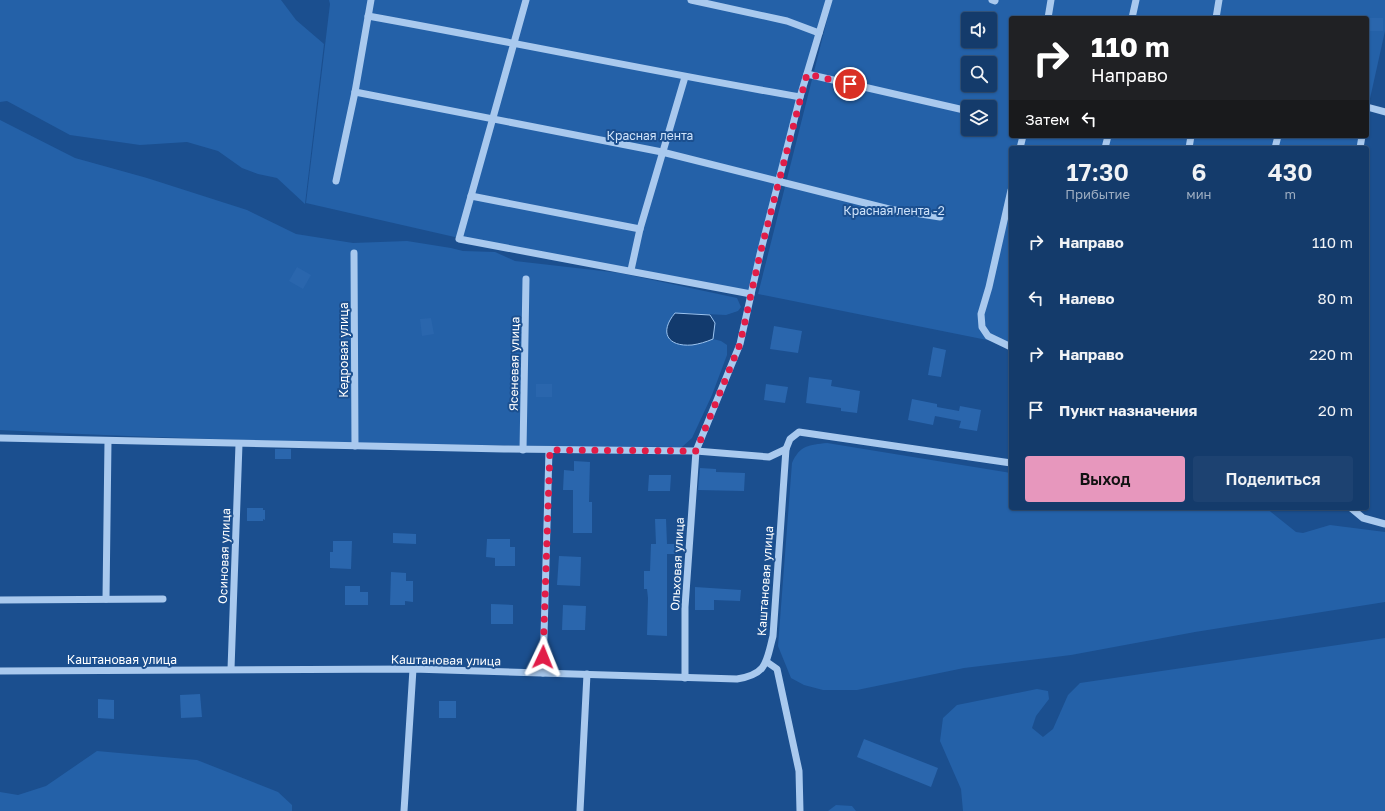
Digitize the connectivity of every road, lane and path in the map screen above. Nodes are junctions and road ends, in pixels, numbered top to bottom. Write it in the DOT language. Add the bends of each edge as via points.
graph roads {
  1 [pos="370,0"];
  2 [pos="526,0"];
  3 [pos="691,0"];
  4 [pos="829,0"];
  5 [pos="1051,0"];
  6 [pos="1136,0"];
  7 [pos="1219,0"];
  8 [pos="368,16"];
  9 [pos="1048,16"];
  10 [pos="1132,16"];
  11 [pos="1216,16"];
  12 [pos="819,33"];
  13 [pos="513,42"];
  14 [pos="807,74"];
  15 [pos="684,77"];
  16 [pos="355,92"];
  17 [pos="800,97"];
  18 [pos="961,109"];
  19 [pos="1369,109"];
  20 [pos="1385,112"];
  21 [pos="492,120"];
  22 [pos="662,152"];
  23 [pos="336,181"];
  24 [pos="779,181"];
  25 [pos="471,196"];
  26 [pos="1009,199"];
  27 [pos="940,217"];
  28 [pos="640,229"];
  29 [pos="354,253"];
  30 [pos="631,270"];
  31 [pos="526,279"];
  32 [pos="751,294"];
  33 [pos="1009,346"];
  34 [pos="0,438"];
  35 [pos="108,441"];
  36 [pos="239,444"];
  37 [pos="354,446"];
  38 [pos="786,449"];
  39 [pos="523,450"];
  40 [pos="550,450"];
  41 [pos="696,451"];
  42 [pos="1009,463"];
  43 [pos="1353,510"];
  44 [pos="1385,524"];
  45 [pos="106,599"];
  46 [pos="163,599"];
  47 [pos="0,600"];
  48 [pos="767,662"];
  49 [pos="231,670"];
  50 [pos="412,670"];
  51 [pos="0,671"];
  52 [pos="543,673"];
  53 [pos="587,674"];
  54 [pos="685,678"];
  55 [pos="404,811"];
  56 [pos="580,811"];
  57 [pos="800,811"];
  1 -- 8 [label="street"];
  2 -- 13 [label="street"];
  3 -- 12 [label="street" via="787,21"];
  4 -- 12 [label="street, Ольховая улица"];
  5 -- 9 [label="street"];
  6 -- 10 [label="street"];
  7 -- 11 [label="street"];
  8 -- 13 [label="street"];
  8 -- 16 [label="street"];
  12 -- 14 [label="street, Ольховая улица"];
  13 -- 15 [label="street"];
  13 -- 21 [label="street"];
  14 -- 17 [label="street, Ольховая улица"];
  14 -- 18 [label="street"];
  15 -- 17 [label="street"];
  15 -- 22 [label="street"];
  16 -- 21 [label="street"];
  16 -- 23 [label="street"];
  17 -- 24 [label="street, Ольховая улица"];
  19 -- 20 [label="street"];
  21 -- 22 [label="street"];
  21 -- 25 [label="street"];
  22 -- 24 [label="street"];
  22 -- 28 [label="street"];
  24 -- 27 [label="street" via="889,209"];
  24 -- 32 [label="street, Ольховая улица"];
  25 -- 28 [label="street"];
  25 -- 30 [label="street" via="459,239"];
  26 -- 33 [label="street" via="981,314 982,327 988,336"];
  28 -- 30 [label="street"];
  29 -- 37 [label="street, Кедровая улица"];
  30 -- 32 [label="street"];
  31 -- 39 [label="street, Ясеневая улица"];
  32 -- 41 [label="street, Ольховая улица" via="740,344"];
  34 -- 35 [label="street"];
  35 -- 36 [label="street"];
  35 -- 45 [label="street"];
  36 -- 37 [label="street"];
  36 -- 49 [label="street, Осиновая улица"];
  37 -- 39 [label="street"];
  38 -- 41 [label="street" via="769,457"];
  38 -- 42 [label="street" via="790,439 799,432"];
  38 -- 48 [label="street, Каштановая улица" via="773,636"];
  39 -- 40 [label="street"];
  40 -- 41 [label="street"];
  40 -- 52 [label="street"];
  41 -- 54 [label="street, Ольховая улица" via="685,607"];
  43 -- 44 [label="street" via="1363,518"];
  45 -- 46 [label="street"];
  45 -- 47 [label="street"];
  48 -- 54 [label="street, Каштановая улица" via="751,677 737,680"];
  48 -- 57 [label="street" via="777,668 798,771"];
  49 -- 50 [label="street, Каштановая улица"];
  49 -- 51 [label="street, Каштановая улица"];
  50 -- 52 [label="street, Каштановая улица"];
  50 -- 55 [label="street"];
  52 -- 53 [label="street, Каштановая улица"];
  53 -- 54 [label="street, Каштановая улица"];
  53 -- 56 [label="street"];
}
